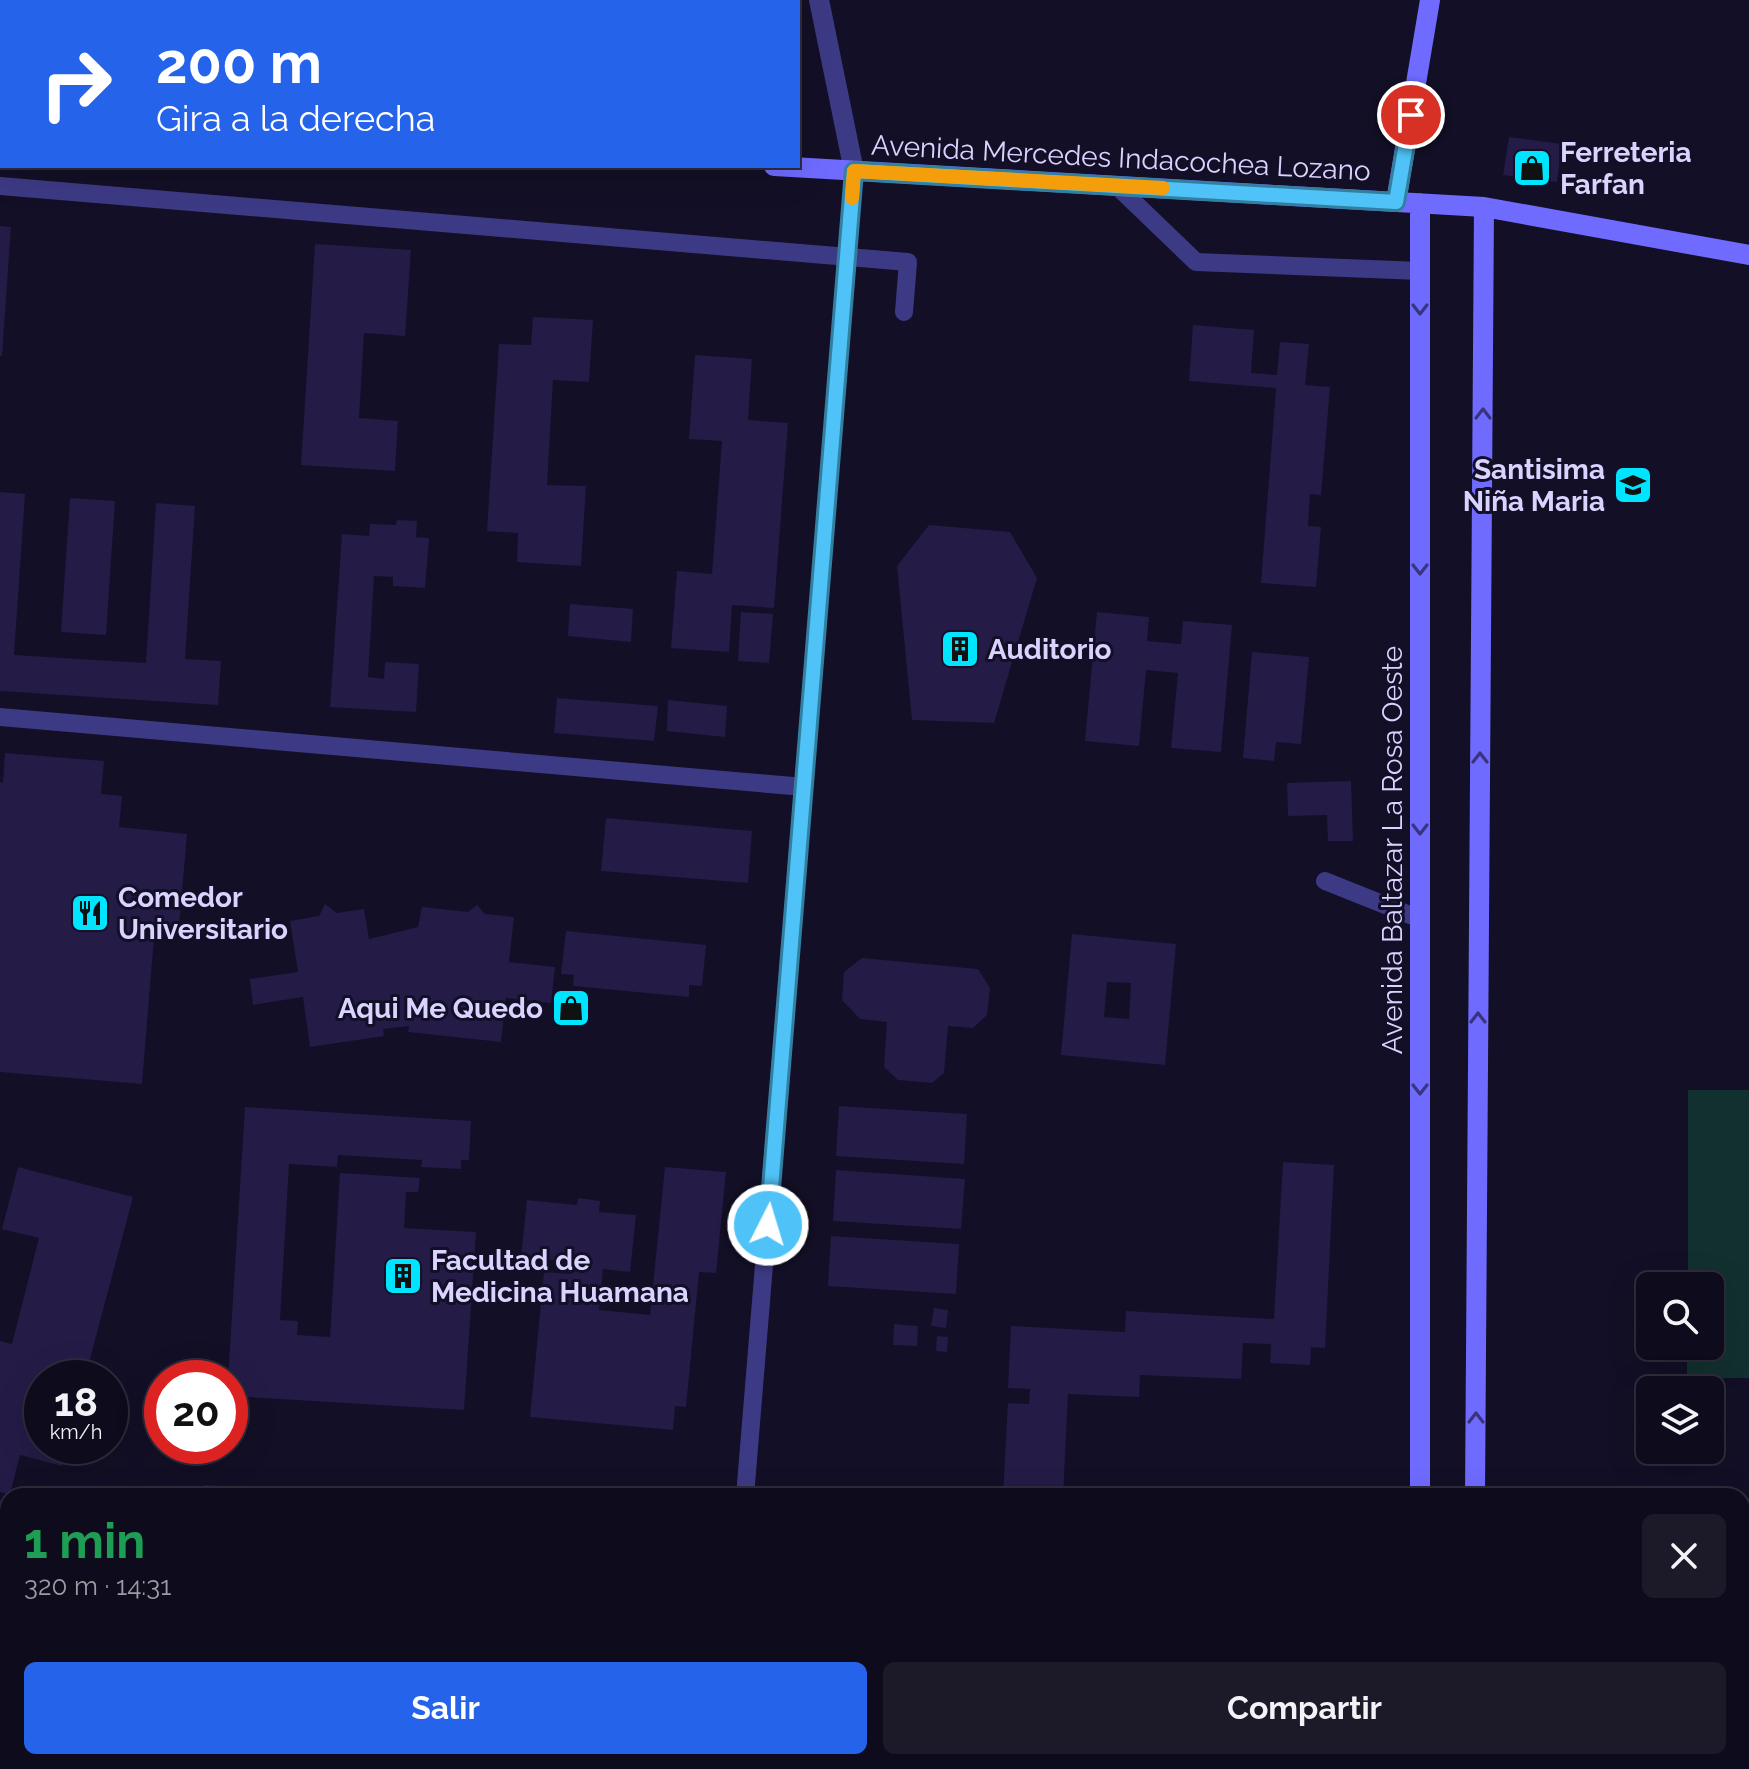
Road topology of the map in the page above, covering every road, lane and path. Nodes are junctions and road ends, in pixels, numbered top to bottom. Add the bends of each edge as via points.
1 (819, 0) edge
2 (1430, 0) edge
3 (800, 168) edge
4 (854, 171) junction
5 (0, 186) edge
6 (1117, 186) junction
7 (1396, 202) junction
8 (1420, 203) junction
9 (1484, 207) junction
10 (1749, 255) edge
11 (847, 257) junction
12 (1420, 271) junction
13 (904, 312) dead end
14 (0, 717) edge
15 (804, 787) junction
16 (1325, 881) dead end
17 (1420, 919) junction
18 (746, 1488) edge
19 (1420, 1488) edge
20 (1475, 1488) edge

1 - 4 street
2 - 7 street
3 - 4 street, Avenida Mercedes Indacochea Lozano
4 - 6 street, Avenida Mercedes Indacochea Lozano
4 - 11 lane
5 - 11 lane
6 - 7 street, Avenida Mercedes Indacochea Lozano
6 - 12 lane via 1196,262
7 - 8 street, Avenida Mercedes Indacochea Lozano
8 - 9 street, Avenida Mercedes Indacochea Lozano
8 - 12 street, Avenida Baltazar La Rosa Oeste
9 - 10 street, Avenida Mercedes Indacochea Lozano
20 -> 9 street
11 - 13 lane via 908,262
11 - 15 lane
12 -> 17 street, Avenida Baltazar La Rosa Oeste
14 - 15 lane
15 - 18 lane
16 - 17 lane
17 -> 19 street, Avenida Baltazar La Rosa Oeste

